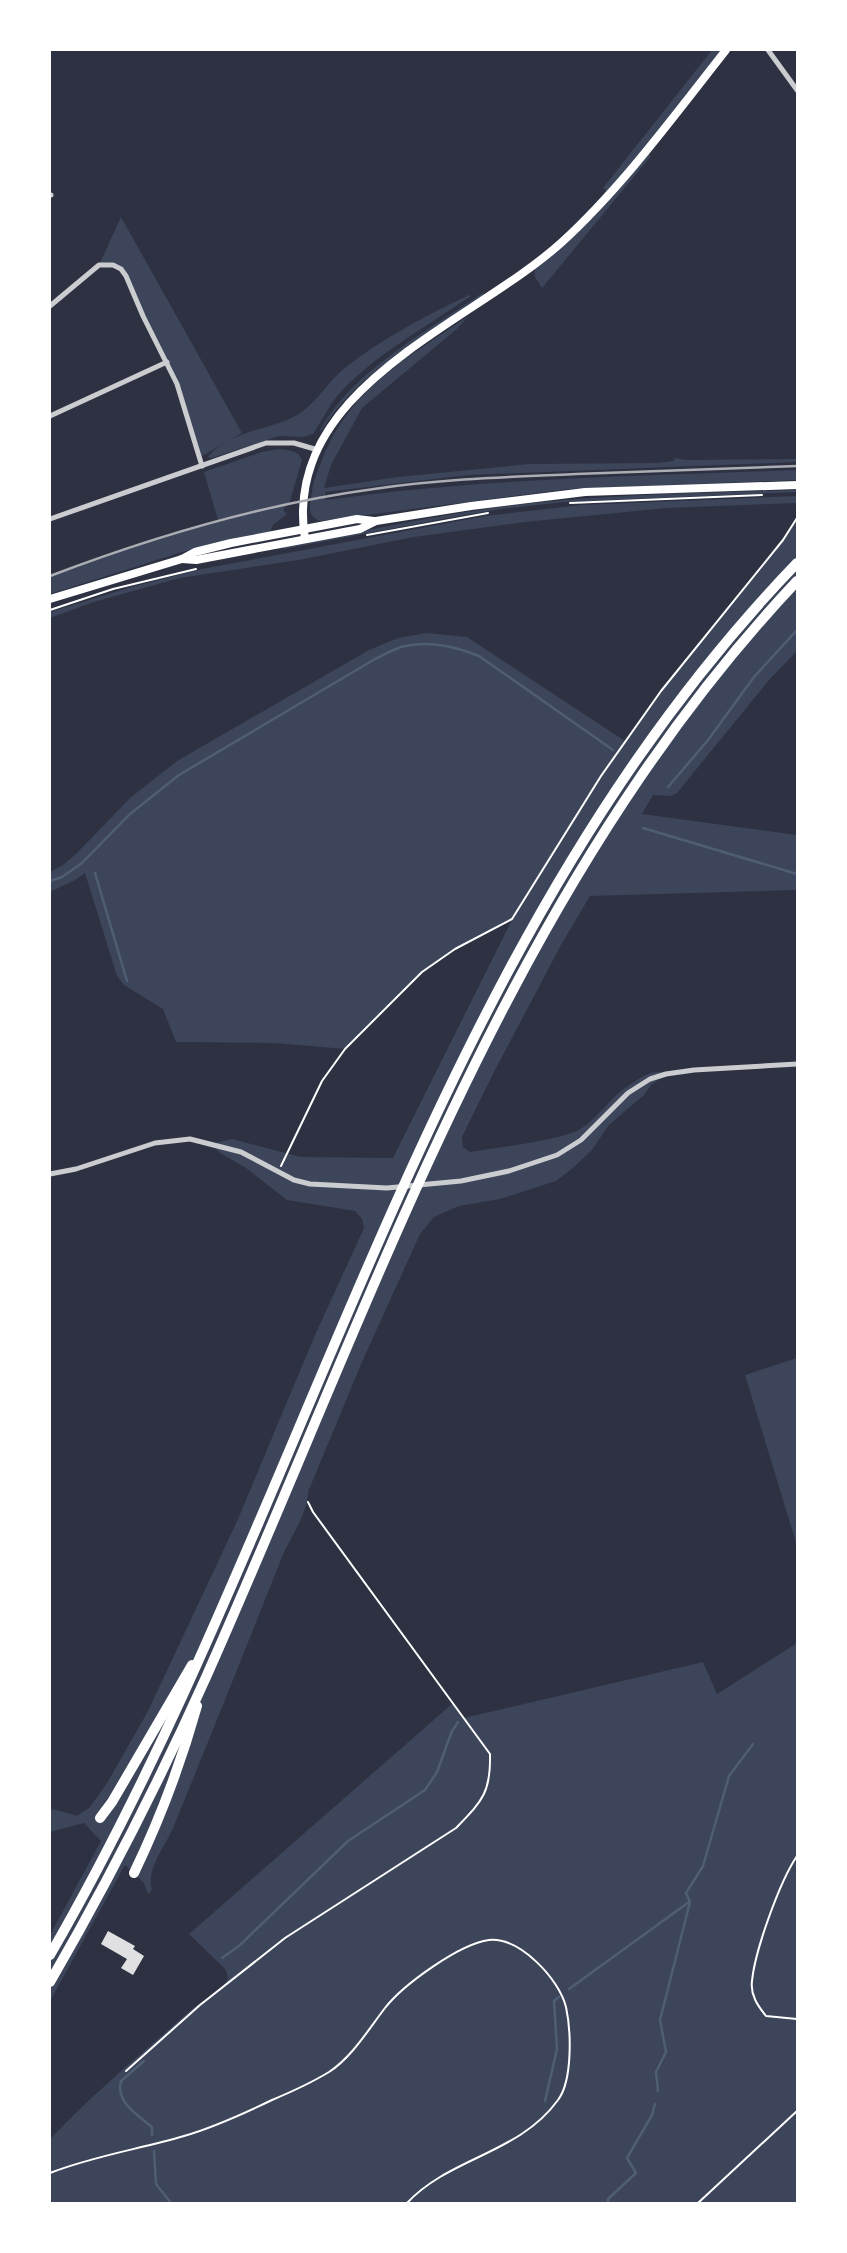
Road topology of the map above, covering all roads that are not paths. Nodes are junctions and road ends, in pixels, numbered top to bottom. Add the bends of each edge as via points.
1 (726, 50) edge
2 (768, 50) edge
3 (797, 90) edge
4 (50, 306) edge
5 (167, 362) junction
6 (50, 416) edge
7 (318, 450) junction
8 (202, 466) junction
9 (797, 485) edge
10 (50, 519) edge
11 (376, 521) junction
12 (303, 528) junction
13 (304, 539) junction
14 (182, 559) junction
15 (797, 563) edge
16 (797, 581) edge
17 (50, 598) edge
18 (797, 1064) edge
19 (50, 1174) edge
20 (204, 1648) junction
21 (206, 1677) junction
22 (100, 1818) dead end
23 (134, 1873) dead end
24 (50, 1955) edge
25 (50, 1982) edge

1 - 7 main road via 585,220 527,271 367,383 340,413
2 - 3 street
4 - 5 street via 96,267 108,264 118,267 126,276
5 - 6 street
5 - 8 street via 183,400
7 - 8 street via 294,442 275,442
7 - 12 main road via 306,485
8 - 10 street
9 - 11 main road via 585,492
11 - 12 main road via 357,519
11 - 13 main road via 360,529
12 - 13 main road
12 - 14 main road via 194,552
13 - 14 main road via 196,560
14 - 17 main road
15 - 20 highway via 730,637 660,727 583,842 523,944 414,1164
16 - 21 highway via 721,669 655,757 587,860 518,980 404,1216
18 - 19 street via 694,1070 658,1076 638,1085 581,1140 558,1155 509,1171 435,1185 388,1188 310,1184 278,1173 241,1152 190,1140 154,1144
20 - 22 highway via 184,1675
20 - 24 highway via 135,1796
21 - 23 highway via 183,1754
21 - 25 highway via 128,1839

